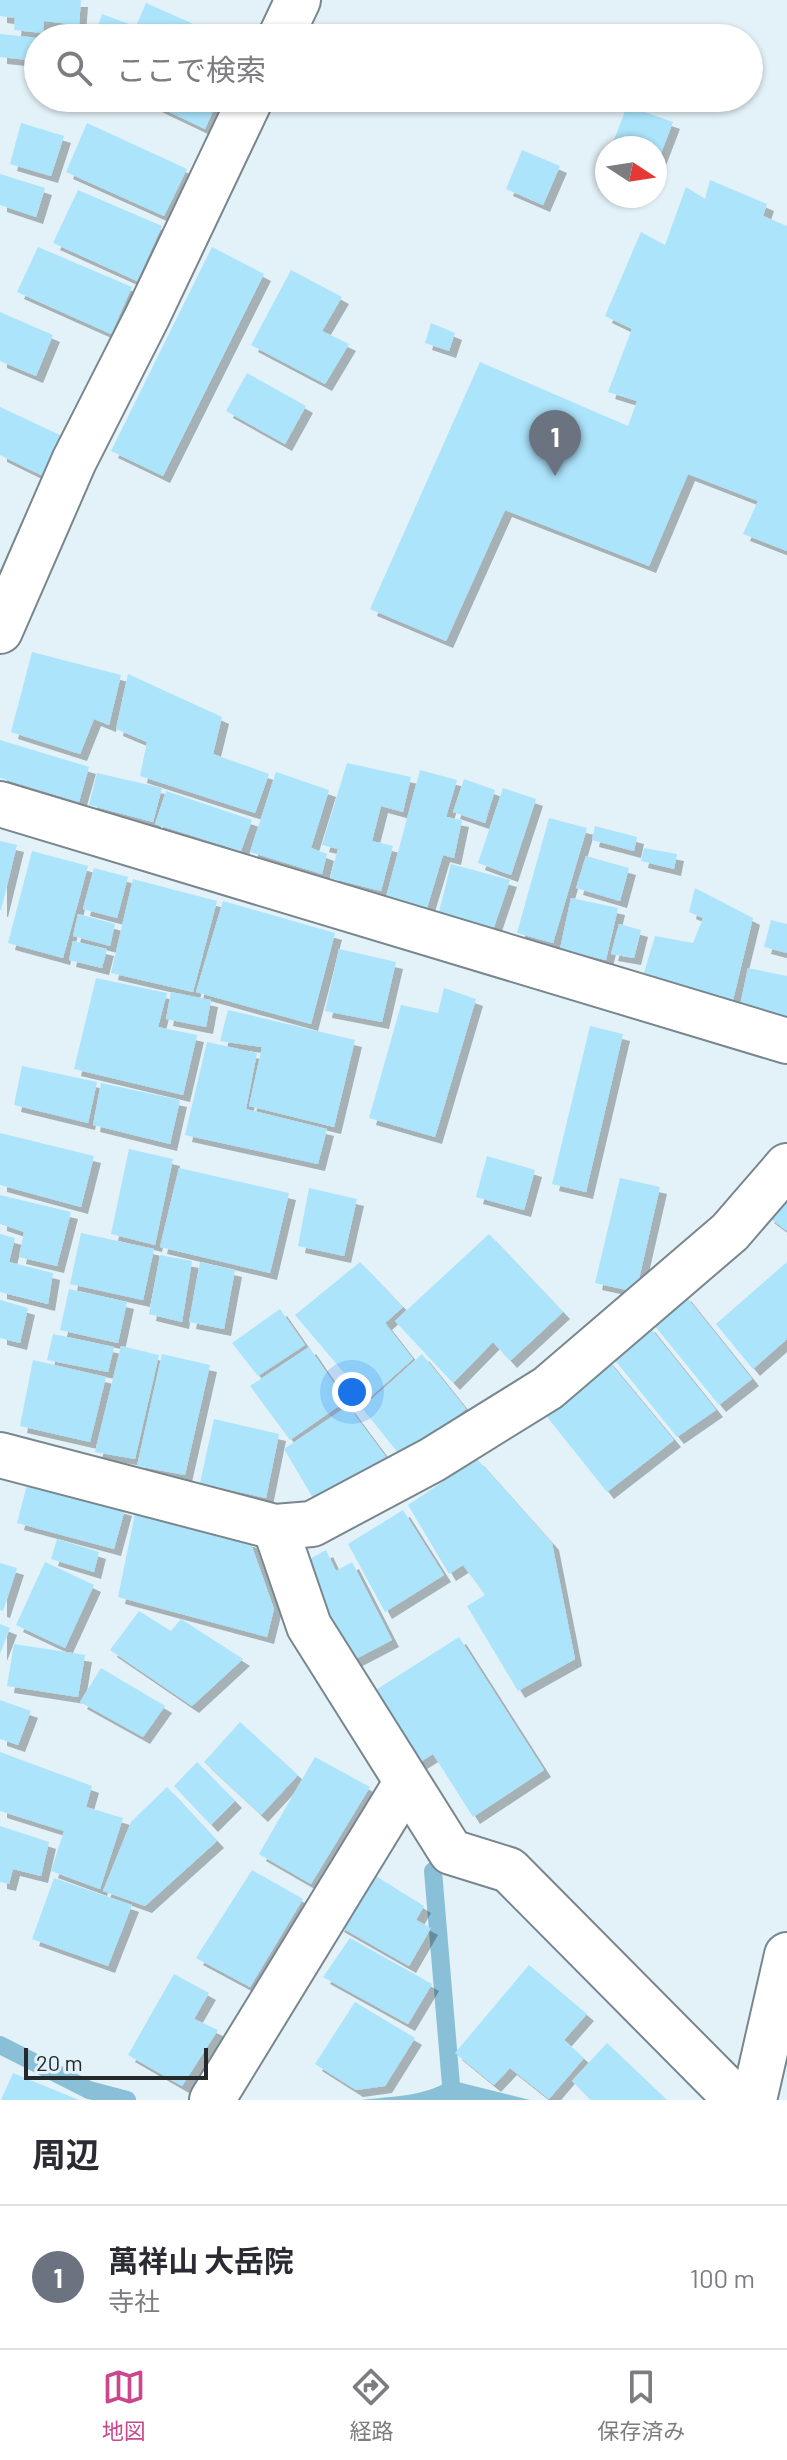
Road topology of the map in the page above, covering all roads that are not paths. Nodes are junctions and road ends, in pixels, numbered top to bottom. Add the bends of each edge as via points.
1 (298, 0) edge
2 (287, 24) edge
3 (244, 112) edge
4 (0, 631) edge
5 (0, 804) edge
6 (787, 1041) edge
7 (787, 1166) edge
8 (0, 1455) edge
9 (275, 1527) junction
10 (406, 1783) junction
11 (787, 1955) edge
12 (212, 2100) edge
13 (737, 2100) edge
14 (754, 2100) edge

1 - 2 street
3 - 4 street via 74,461
5 - 6 street
7 - 9 street via 730,1232 548,1388 432,1460 312,1524
8 - 9 street
9 - 10 street via 309,1626
10 - 12 street
10 - 13 street via 451,1852 509,1870
11 - 14 street

